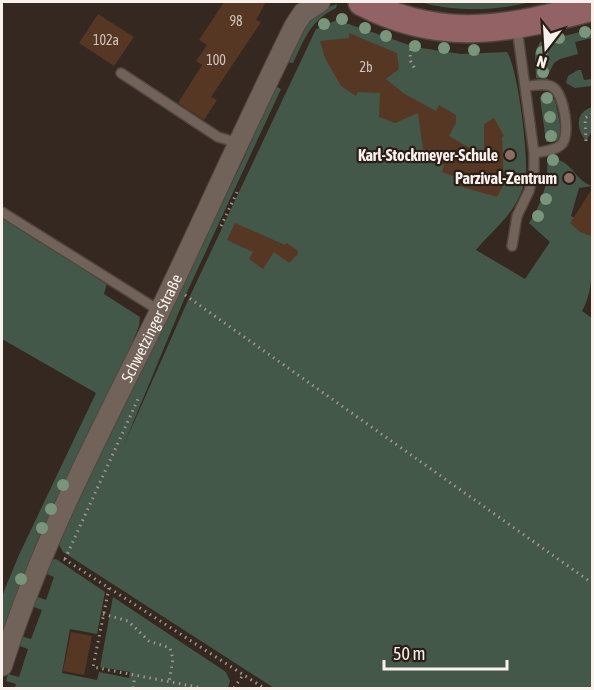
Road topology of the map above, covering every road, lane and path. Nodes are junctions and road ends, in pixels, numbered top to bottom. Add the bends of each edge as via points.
1 (320, 2) edge
2 (362, 2) edge
3 (592, 7) edge
4 (516, 26) junction
5 (411, 49) dead end
6 (415, 69) dead end
7 (121, 73) dead end
8 (526, 86) junction
9 (592, 114) edge
10 (581, 115) dead end
11 (585, 118) junction
12 (586, 141) dead end
13 (239, 144) junction
14 (534, 153) junction
15 (2, 212) edge
16 (512, 246) dead end
17 (171, 286) junction
18 (160, 311) junction
19 (78, 527) dead end
20 (45, 546) junction
21 (65, 559) junction
22 (592, 583) edge
23 (109, 588) junction
24 (103, 614) junction
25 (2, 666) edge
26 (135, 675) junction
27 (243, 675) junction
28 (168, 682) junction
29 (133, 688) edge
30 (166, 688) edge
31 (202, 688) edge
32 (234, 688) edge
33 (264, 688) edge

1 - 13 street, Schwetzinger Straße via 299,17
2 - 4 main road via 423,24 465,30
3 - 4 main road
4 - 8 lane
5 - 6 path via 410,60
7 - 13 lane via 218,137
8 - 14 lane
8 - 14 lane via 554,87 561,98 567,134 554,150
9 - 11 path
10 - 11 path
11 - 12 path
13 - 17 street, Schwetzinger Straße
14 - 16 lane via 534,171 517,216
15 - 18 lane
17 - 18 street, Schwetzinger Straße
17 - 22 path
18 - 20 street, Schwetzinger Straße
19 - 21 path
20 - 21 path
20 - 25 street, Schwetzinger Straße
21 - 23 path
23 - 24 path
23 - 27 path
24 - 26 path via 93,667
24 - 28 path via 128,621 149,641 170,648 173,655
26 - 28 path
26 - 29 path
27 - 32 path
27 - 33 path
28 - 30 path
28 - 31 path

